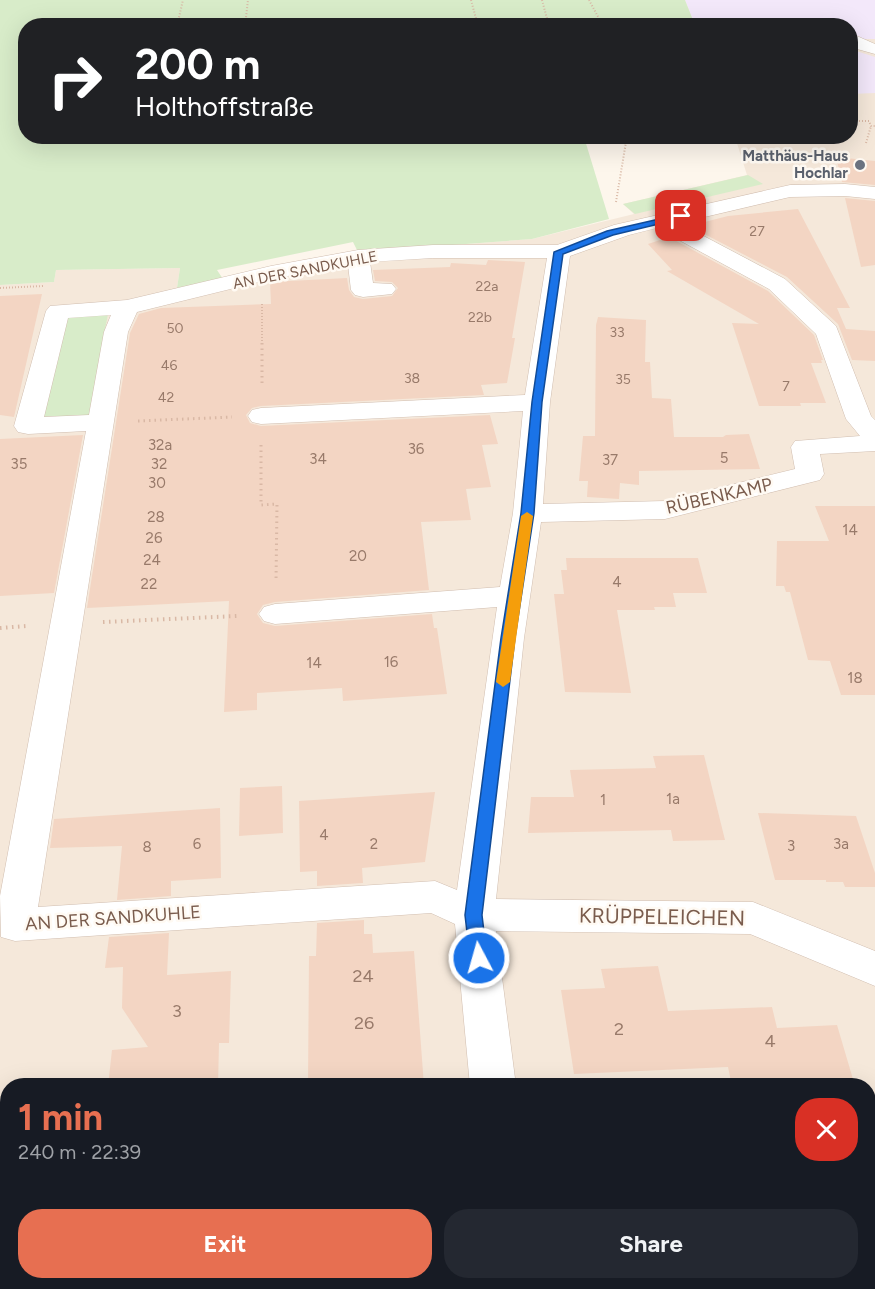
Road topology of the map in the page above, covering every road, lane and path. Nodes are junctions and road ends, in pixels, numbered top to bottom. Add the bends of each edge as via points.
1 (183, 0) edge
2 (248, 0) edge
3 (471, 0) edge
4 (542, 0) edge
5 (589, 0) edge
6 (179, 18) edge
7 (246, 18) edge
8 (476, 18) edge
9 (547, 18) edge
10 (599, 18) edge
11 (858, 44) edge
12 (875, 51) edge
13 (858, 59) edge
14 (858, 122) edge
15 (873, 126) edge
16 (866, 143) dead end
17 (626, 144) edge
18 (875, 193) edge
19 (659, 221) junction
20 (622, 230) junction
21 (559, 252) junction
22 (358, 257) junction
23 (48, 286) dead end
24 (0, 288) edge
25 (384, 289) dead end
26 (127, 307) junction
27 (537, 402) junction
28 (261, 416) joint
29 (101, 422) junction
30 (869, 424) edge
31 (875, 443) edge
32 (528, 513) junction
33 (515, 596) junction
34 (275, 614) joint
35 (66, 624) junction
36 (474, 915) junction
37 (875, 969) edge
38 (492, 1078) edge

1 - 6 path
2 - 7 path
3 - 8 path
4 - 9 path
5 - 10 path
11 - 12 street
12 - 13 street
14 - 15 path via 869,121
15 - 16 path
17 - 20 path via 616,195
18 - 19 street via 790,191
19 - 20 street
19 - 30 street via 777,284 827,332
20 - 21 street
21 - 22 street, AN DER SANDKUHLE
21 - 27 street
22 - 25 street via 363,290
22 - 26 street, AN DER SANDKUHLE
23 - 24 path
26 - 29 street, AN DER SANDKUHLE via 116,332
26 - 29 street, AN DER SANDKUHLE via 58,311 28,426
27 - 28 street
27 - 32 street
28 - 29 path
29 - 35 street, AN DER SANDKUHLE
31 - 32 street, RÜBENKAMP via 805,447 810,474 665,510
32 - 33 street
33 - 34 street
33 - 36 street
34 - 35 path
35 - 36 street, AN DER SANDKUHLE via 15,925 435,897
36 - 37 street, KRÜPPELEICHEN via 753,918
36 - 38 street

